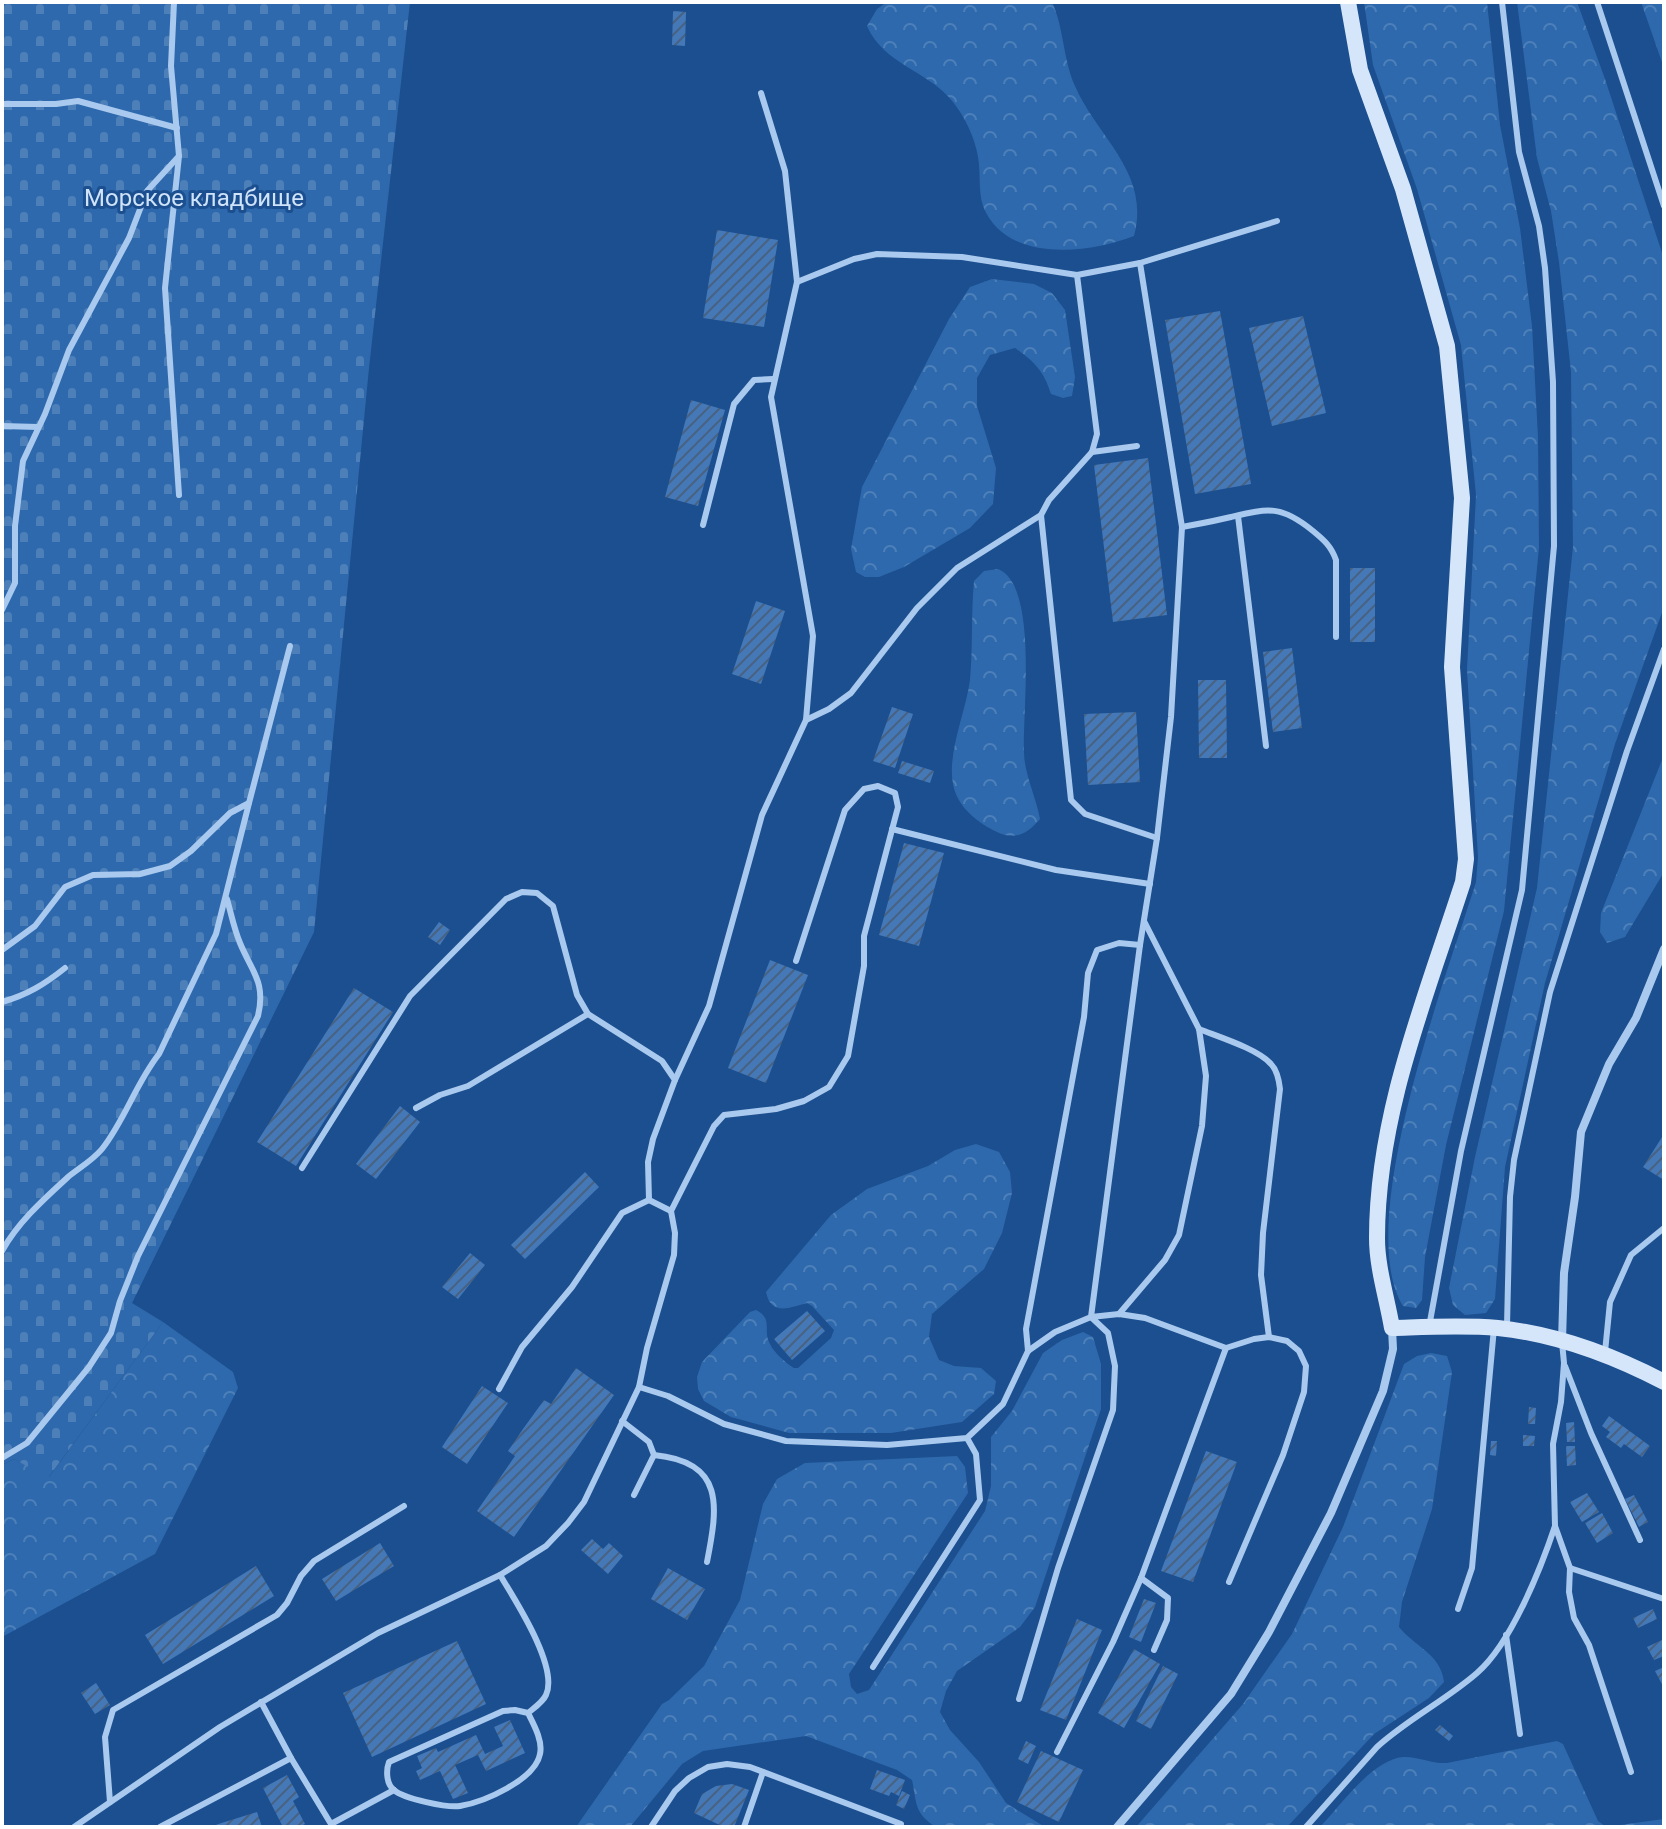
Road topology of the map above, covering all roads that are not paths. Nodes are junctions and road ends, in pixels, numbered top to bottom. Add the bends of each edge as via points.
1 (174, 2) edge
2 (1348, 2) edge
3 (1502, 2) edge
4 (1597, 2) edge
5 (761, 93) dead end
6 (2, 104) edge
7 (177, 128) junction
8 (179, 156) junction
9 (1664, 206) edge
10 (1277, 221) dead end
11 (1140, 263) junction
12 (1077, 275) junction
13 (797, 282) junction
14 (773, 379) junction
15 (2, 426) edge
16 (38, 427) junction
17 (1137, 446) dead end
18 (1092, 452) junction
19 (179, 495) dead end
20 (1041, 515) junction
21 (1238, 516) junction
22 (703, 525) dead end
23 (1182, 527) junction
24 (2, 610) edge
25 (1336, 637) dead end
26 (290, 646) dead end
27 (1664, 649) edge
28 (806, 720) junction
29 (1266, 746) dead end
30 (249, 803) junction
31 (892, 829) junction
32 (1157, 838) junction
33 (1150, 884) junction
34 (226, 896) junction
35 (1144, 921) junction
36 (1140, 945) junction
37 (1664, 949) edge
38 (2, 950) edge
39 (796, 961) dead end
40 (65, 968) dead end
41 (2, 1002) edge
42 (588, 1014) junction
43 (1199, 1029) junction
44 (675, 1080) junction
45 (416, 1108) dead end
46 (302, 1168) dead end
47 (649, 1200) junction
48 (671, 1211) junction
49 (1664, 1228) edge
50 (2, 1251) edge
51 (1119, 1314) junction
52 (1091, 1317) junction
53 (1429, 1327) junction
54 (1392, 1328) junction
55 (1501, 1329) junction
56 (1269, 1337) junction
57 (1562, 1342) junction
58 (1226, 1348) junction
59 (1028, 1351) junction
60 (1605, 1355) junction
61 (1564, 1363) junction
62 (1664, 1382) edge
63 (639, 1387) junction
64 (499, 1389) dead end
65 (622, 1421) junction
66 (967, 1438) junction
67 (654, 1455) junction
68 (2, 1458) edge
69 (634, 1495) dead end
70 (404, 1506) dead end
71 (1555, 1526) junction
72 (1640, 1540) dead end
73 (707, 1562) dead end
74 (1570, 1568) junction
75 (500, 1575) junction
76 (1141, 1578) junction
77 (1229, 1582) dead end
78 (1664, 1599) edge
79 (1458, 1609) dead end
80 (1506, 1635) junction
81 (1154, 1650) dead end
82 (873, 1667) dead end
83 (1019, 1699) dead end
84 (261, 1702) junction
85 (528, 1713) junction
86 (1520, 1734) dead end
87 (1057, 1752) dead end
88 (291, 1758) junction
89 (763, 1772) junction
90 (1631, 1772) dead end
91 (394, 1790) junction
92 (110, 1802) junction
93 (331, 1825) edge
94 (74, 1827) edge
95 (160, 1827) edge
96 (651, 1827) edge
97 (744, 1827) edge
98 (899, 1827) edge
99 (1117, 1827) edge
100 (1306, 1827) edge

1 - 7 lane via 171,66
2 - 54 main road via 1360,70 1403,189 1447,346 1462,498 1452,667 1466,859 1390,1117 1380,1175 1377,1240
3 - 53 lane via 1519,152 1545,268 1553,382 1554,546 1522,890 1461,1151
4 - 9 lane
5 - 13 lane via 785,171
6 - 7 lane via 78,101
7 - 8 lane
8 - 16 lane via 147,191 129,238 69,350
8 - 19 lane via 165,288
10 - 11 lane
11 - 12 lane
11 - 23 lane
12 - 13 lane via 962,257 877,254
12 - 18 lane via 1097,434
13 - 14 lane
14 - 22 lane via 754,380 734,404
14 - 28 lane via 771,397 813,636
15 - 16 lane
16 - 24 lane via 23,461 15,583
17 - 18 lane
18 - 20 lane
20 - 28 lane via 957,568 910,617 851,693
20 - 32 lane via 1071,800 1085,814
21 - 23 lane
21 - 25 lane via 1277,510 1328,543 1336,560
21 - 29 lane
23 - 32 lane via 1171,717
26 - 30 lane
27 - 55 lane via 1550,992 1514,1160
28 - 44 lane via 762,815 709,1006
30 - 34 lane
30 - 38 lane via 230,813 170,866 140,874 93,875 65,887 35,926
31 - 33 lane via 1056,870
31 - 39 lane via 898,807 895,793 878,786 864,789 845,810
31 - 48 lane via 864,936 848,1056 829,1087 804,1101 724,1115
32 - 33 lane
33 - 35 lane
34 - 50 lane via 216,934 189,994 123,1117 101,1151 35,1209
34 - 68 lane via 240,943 258,976 258,1016 138,1256 111,1333 27,1443
35 - 36 lane
35 - 43 lane
36 - 52 lane
36 - 59 lane via 1119,943 1097,950 1088,973 1026,1329
37 - 57 street via 1581,1132 1564,1273
40 - 41 lane via 23,997
42 - 44 lane via 662,1061
42 - 45 lane via 468,1086
42 - 46 lane via 577,995 553,906 537,893 506,899 410,996
43 - 51 lane via 1206,1076 1202,1126 1179,1235
43 - 56 lane via 1261,1056 1279,1079 1262,1261
44 - 47 lane via 648,1162
47 - 48 lane
47 - 64 lane via 614,1223 572,1287 522,1347
48 - 63 lane via 674,1255
49 - 60 lane via 1631,1255 1610,1302
51 - 52 lane
51 - 58 lane via 1145,1318
52 - 59 lane
52 - 83 lane via 1108,1333 1115,1366 1113,1410
53 - 54 main road
53 - 55 main road
54 - 99 street via 1383,1391 1331,1513 1269,1632 1231,1694
55 - 57 main road
55 - 79 lane via 1472,1568
56 - 58 lane
56 - 77 lane via 1299,1351 1306,1366 1304,1392
57 - 60 main road
57 - 61 lane
58 - 76 lane
59 - 66 lane via 1003,1404
60 - 62 main road
61 - 71 lane via 1553,1444
61 - 72 lane
63 - 65 lane
63 - 66 lane via 724,1424 786,1441 887,1445
65 - 67 lane via 649,1442
65 - 75 lane via 584,1502 568,1523 546,1546
66 - 82 lane via 976,1454 980,1500
67 - 69 lane
67 - 73 lane via 677,1457 706,1478 714,1500
70 - 92 lane via 314,1561 277,1615 113,1710 105,1737
71 - 74 lane
71 - 80 lane
74 - 78 lane
74 - 90 lane via 1574,1618 1589,1645
75 - 84 lane via 378,1633
75 - 85 lane via 532,1631 546,1669 546,1696
76 - 81 lane via 1168,1598 1167,1620
76 - 87 lane
80 - 86 lane
80 - 100 lane via 1479,1671 1377,1747
84 - 88 lane
84 - 92 lane
85 - 91 lane via 508,1709 389,1762 386,1773
85 - 91 lane via 540,1757 520,1780 494,1797 457,1807
88 - 93 lane
88 - 95 lane
89 - 96 lane via 727,1764 708,1767 675,1791
89 - 97 lane
89 - 98 lane
91 - 93 lane
92 - 94 lane

